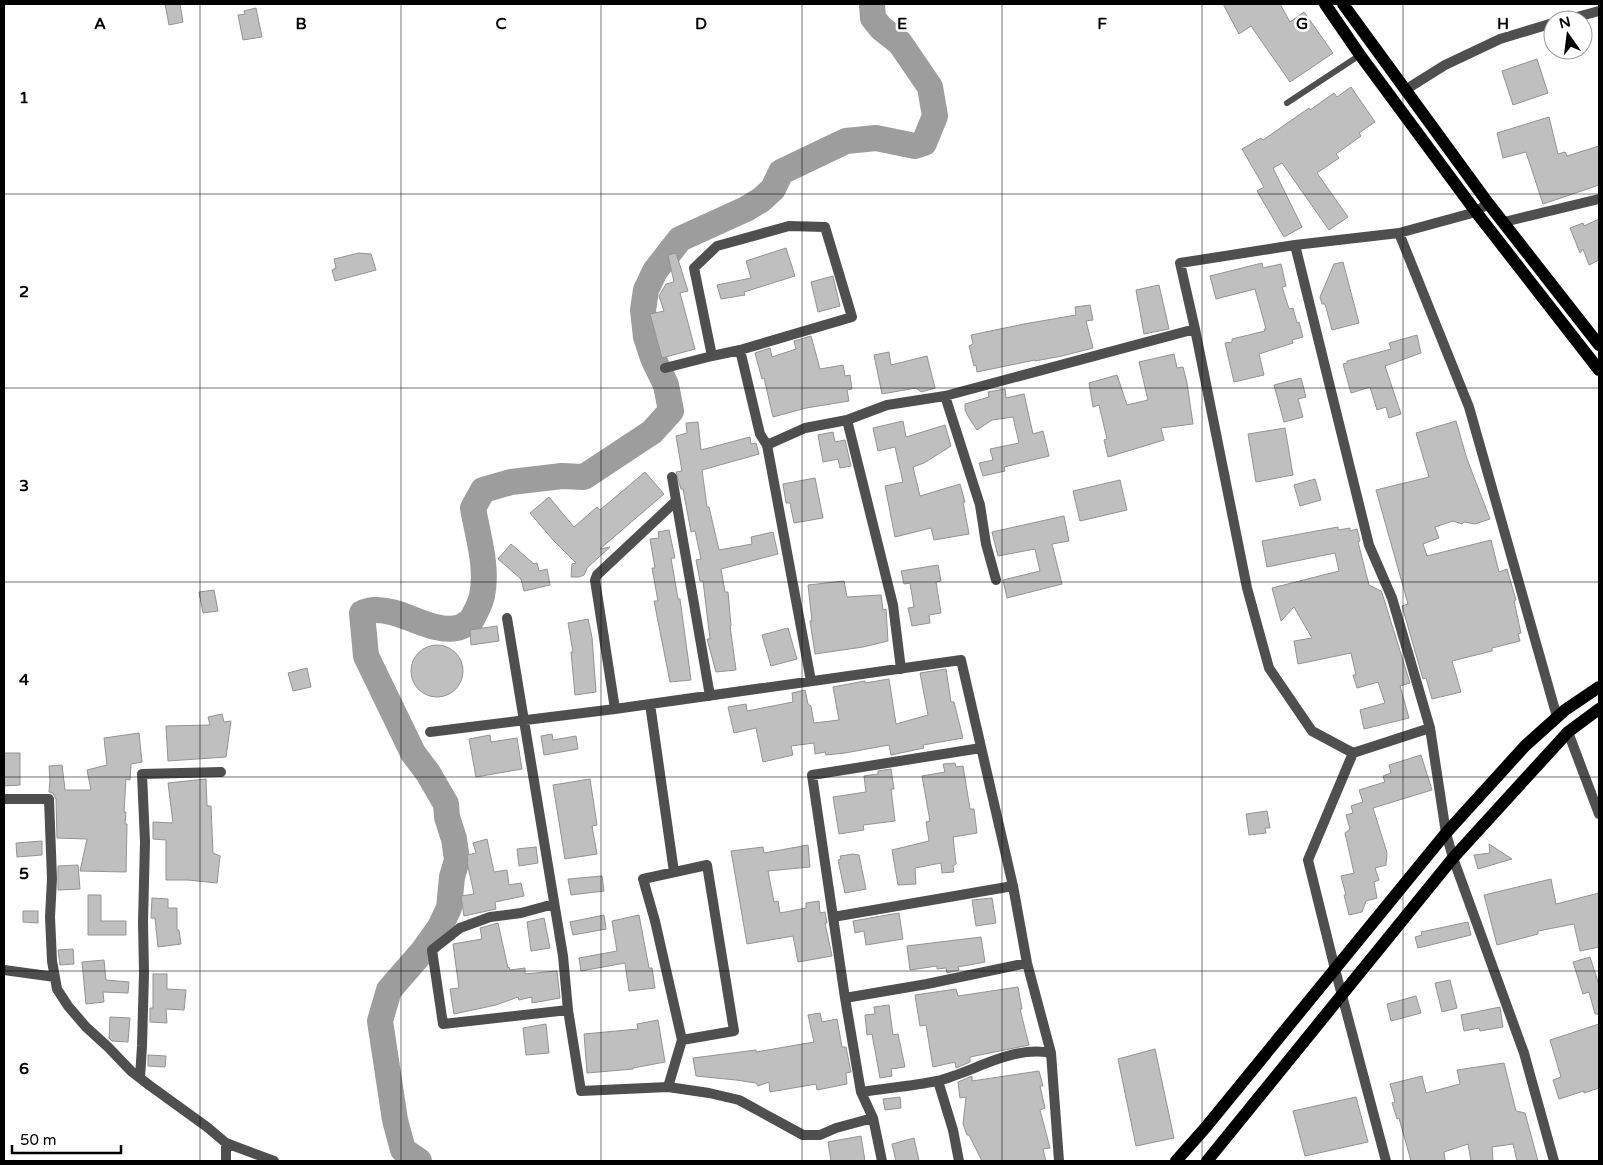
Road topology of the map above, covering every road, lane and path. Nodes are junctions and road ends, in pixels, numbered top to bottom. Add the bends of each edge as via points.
1 (1325, 4) edge
2 (1343, 4) edge
3 (1543, 27) edge
4 (1360, 55) junction
5 (1405, 90) junction
6 (1287, 103) dead end
7 (1599, 199) edge
8 (1488, 202) junction
9 (1476, 212) junction
10 (1504, 222) junction
11 (1399, 233) junction
12 (1295, 245) junction
13 (1195, 329) junction
14 (1599, 345) edge
15 (740, 350) junction
16 (712, 356) junction
17 (665, 368) dead end
18 (1599, 370) edge
19 (945, 396) junction
20 (847, 420) junction
21 (767, 445) junction
22 (672, 477) dead end
23 (676, 501) junction
24 (996, 580) dead end
25 (507, 618) dead end
26 (901, 669) junction
27 (811, 681) junction
28 (1599, 687) edge
29 (710, 696) junction
30 (650, 704) junction
31 (615, 709) junction
32 (1599, 709) edge
33 (1557, 717) junction
34 (524, 720) junction
35 (1430, 728) junction
36 (430, 732) dead end
37 (1568, 732) junction
38 (981, 748) junction
39 (1353, 753) junction
40 (221, 772) dead end
41 (4, 799) edge
42 (1599, 814) edge
43 (1446, 833) junction
44 (1454, 858) junction
45 (674, 872) junction
46 (1013, 886) junction
47 (554, 904) junction
48 (833, 917) junction
49 (1027, 963) junction
50 (1335, 969) junction
51 (4, 970) edge
52 (55, 977) junction
53 (1342, 994) junction
54 (845, 998) junction
55 (568, 1010) junction
56 (682, 1040) junction
57 (1051, 1052) junction
58 (140, 1078) junction
59 (938, 1081) junction
60 (668, 1087) junction
61 (862, 1092) junction
62 (873, 1118) junction
63 (226, 1143) junction
64 (226, 1161) edge
65 (274, 1161) edge
66 (882, 1161) edge
67 (959, 1161) edge
68 (1059, 1161) edge
69 (1176, 1161) edge
70 (1207, 1161) edge
71 (1386, 1161) edge
72 (1554, 1161) edge

1 - 4 main road
2 - 5 main road
3 - 5 street via 1500,38 1445,65
4 - 6 lane
4 - 9 main road
5 - 8 main road
7 - 10 street
8 - 9 street
8 - 10 main road
9 - 11 street
9 - 18 main road
10 - 14 main road
11 - 12 street
11 - 33 street via 1468,407
12 - 13 street via 1180,263
12 - 35 street via 1369,545 1392,598
13 - 19 street
13 - 39 street via 1247,588 1269,668 1312,731
15 - 16 street
15 - 16 street via 852,317 825,227 789,226 717,246 694,268
15 - 21 street via 760,434
16 - 17 street
19 - 20 street via 887,405
19 - 24 street via 980,505
20 - 21 street via 805,428
20 - 26 street via 893,605
21 - 27 street
22 - 23 street
23 - 29 street
23 - 31 street via 595,580
25 - 34 street
26 - 27 street
26 - 38 street via 961,660
27 - 29 street
28 - 33 main road
29 - 30 street
30 - 31 street
30 - 45 street
31 - 34 street
32 - 37 main road
33 - 43 main road via 1525,746
34 - 36 street
34 - 47 street
35 - 39 street
35 - 43 street
37 - 42 street
37 - 44 main road
38 - 46 street
38 - 48 street via 812,775
39 - 50 street via 1308,860
40 - 58 street via 142,774 145,842
41 - 52 street via 49,799 50,916
43 - 44 street
43 - 50 main road
44 - 53 main road
44 - 72 street via 1524,1053
45 - 56 street via 643,879
45 - 56 street via 707,865 734,1031
46 - 48 street
46 - 49 street
47 - 55 street
47 - 55 street via 490,917 460,928 432,950 443,1024
48 - 54 street
49 - 54 street
49 - 57 street
50 - 53 street
50 - 69 main road
51 - 52 street
52 - 58 street via 57,988 68,1006
53 - 70 main road
53 - 71 street
54 - 61 street
55 - 60 street via 581,1091
56 - 60 street
57 - 59 street via 1039,1050 1009,1056
57 - 68 street
58 - 63 street
59 - 61 street
59 - 67 street
60 - 62 street via 739,1100 802,1135 820,1135
61 - 62 street
62 - 66 street
63 - 64 street
63 - 65 street

